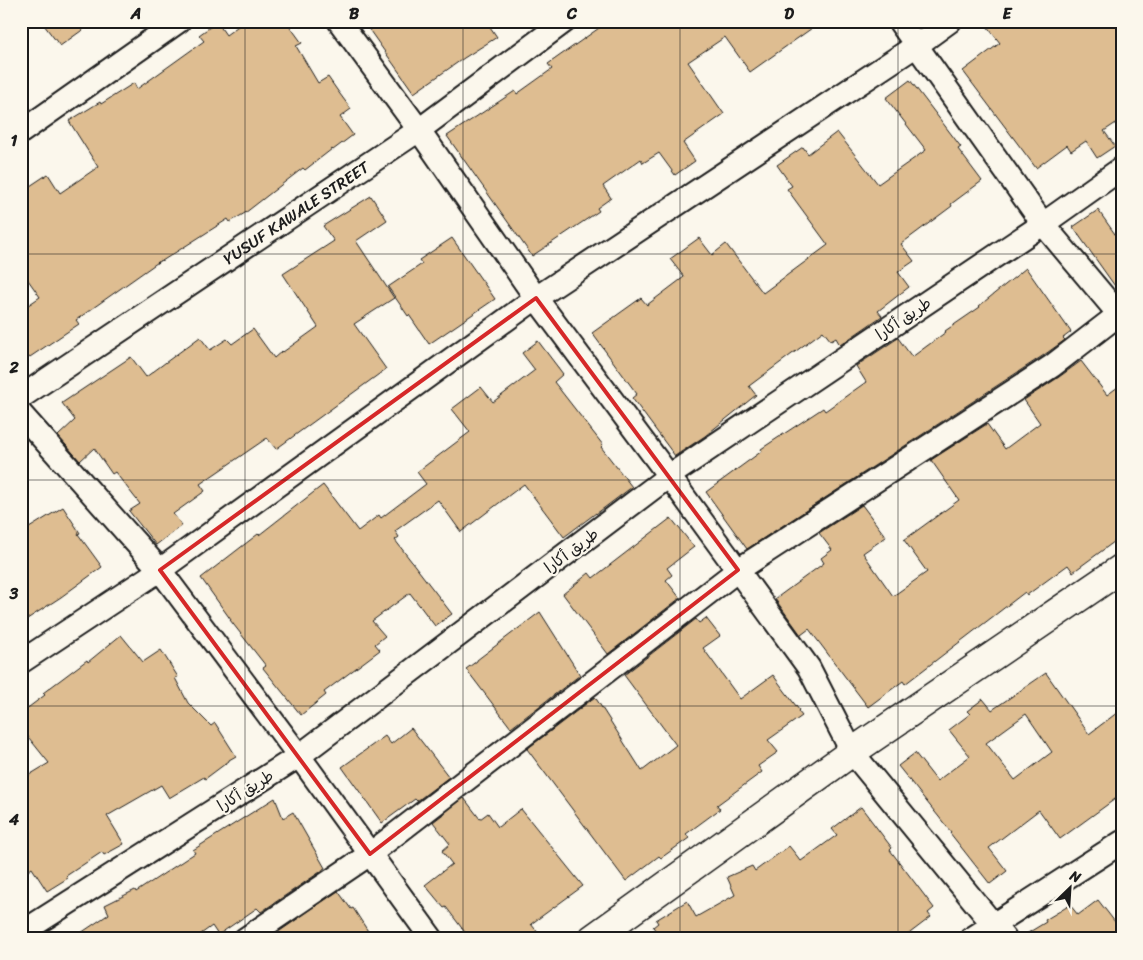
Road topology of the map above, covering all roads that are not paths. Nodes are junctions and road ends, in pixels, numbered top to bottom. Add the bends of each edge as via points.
1 (179, 21) edge
2 (339, 21) edge
3 (565, 21) edge
4 (898, 21) edge
5 (950, 21) edge
6 (917, 45) junction
7 (419, 130) junction
8 (21, 132) edge
9 (1122, 168) edge
10 (1044, 224) junction
11 (536, 298) junction
12 (1121, 315) edge
13 (21, 397) edge
14 (21, 414) edge
15 (669, 476) junction
16 (1122, 568) edge
17 (160, 570) junction
18 (738, 570) junction
19 (21, 662) edge
20 (852, 752) junction
21 (299, 756) junction
22 (1122, 842) edge
23 (370, 854) junction
24 (999, 931) edge
25 (21, 932) edge
26 (245, 939) edge
27 (432, 939) edge
28 (592, 939) edge
29 (971, 939) edge

1 - 8 street
2 - 7 street
3 - 7 street, YUSUF KAWALE STREET
4 - 6 street
5 - 6 street
6 - 10 street
6 - 11 street
7 - 11 street
7 - 13 street, YUSUF KAWALE STREET
9 - 10 street, طريق أكارا
10 - 12 street
10 - 15 street, طريق أكارا
11 - 15 street
11 - 17 street
12 - 18 street via 1052,366
14 - 17 street
15 - 18 street
15 - 21 street, طريق أكارا
16 - 20 street
17 - 19 street
17 - 21 street
18 - 20 street via 809,668
18 - 23 street
20 - 24 street
20 - 28 street
21 - 23 street
21 - 25 street, طريق أكارا
22 - 24 street
23 - 26 street
23 - 27 street
24 - 29 street

